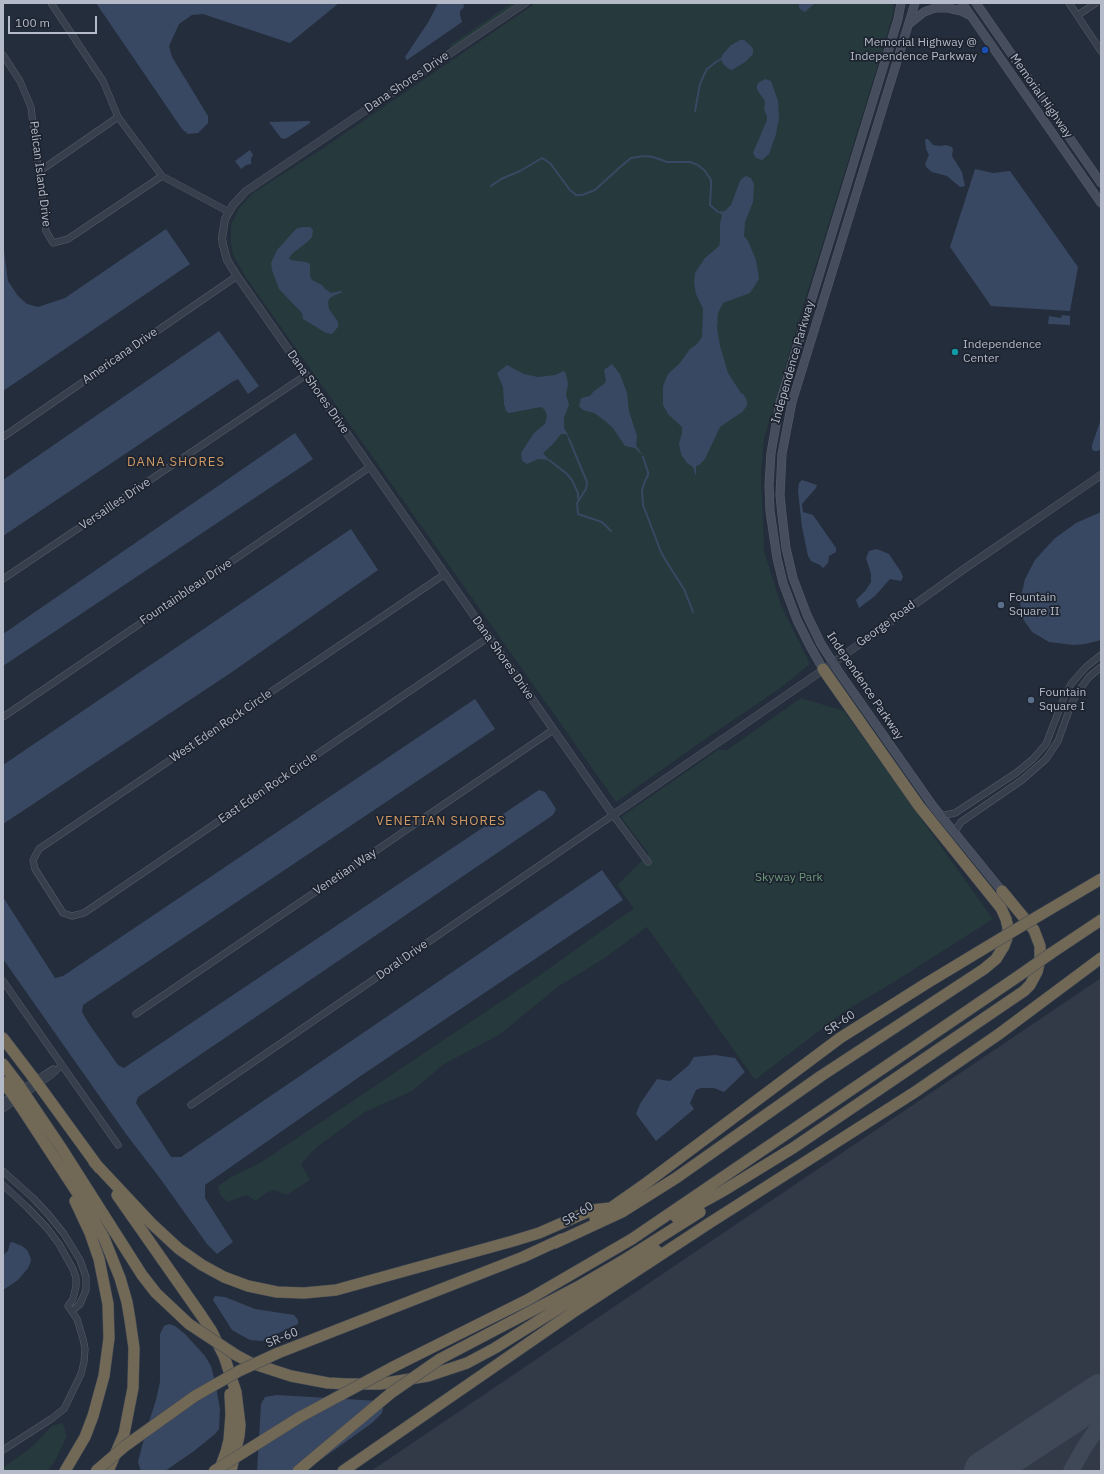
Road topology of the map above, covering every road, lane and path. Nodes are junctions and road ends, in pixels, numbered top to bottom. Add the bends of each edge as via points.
1 (51, 3) edge
2 (525, 3) edge
3 (901, 3) edge
4 (915, 3) edge
5 (962, 3) edge
6 (976, 3) edge
7 (1069, 3) edge
8 (1096, 3) edge
9 (971, 16) junction
10 (1078, 16) junction
11 (908, 24) junction
12 (998, 35) junction
13 (989, 42) junction
14 (1101, 51) edge
15 (3, 55) edge
16 (1047, 105) junction
17 (1038, 112) junction
18 (118, 116) junction
19 (40, 171) junction
20 (162, 176) junction
21 (1101, 183) edge
22 (1092, 190) junction
23 (1101, 203) edge
24 (229, 212) junction
25 (237, 276) junction
26 (306, 375) junction
27 (3, 437) edge
28 (370, 467) junction
29 (1101, 475) edge
30 (445, 574) junction
31 (3, 579) edge
32 (489, 637) junction
33 (1101, 655) edge
34 (833, 663) junction
35 (1101, 667) edge
36 (823, 669) junction
37 (3, 717) edge
38 (553, 730) junction
39 (613, 815) junction
40 (939, 815) junction
41 (956, 836) junction
42 (648, 862) dead end
43 (1101, 879) edge
44 (1002, 891) joint
45 (51, 894) joint
46 (1101, 920) edge
47 (1099, 959) edge
48 (3, 981) edge
49 (136, 1014) dead end
50 (3, 1038) edge
51 (3, 1064) edge
52 (62, 1065) junction
53 (3, 1082) edge
54 (3, 1102) edge
55 (23, 1105) junction
56 (192, 1105) dead end
57 (3, 1109) edge
58 (118, 1145) dead end
59 (793, 1148) junction
60 (94, 1162) junction
61 (3, 1171) edge
62 (3, 1184) edge
63 (613, 1207) junction
64 (711, 1222) junction
65 (632, 1239) junction
66 (555, 1243) junction
67 (70, 1308) junction
68 (224, 1356) junction
69 (3, 1450) edge
70 (65, 1471) edge
71 (96, 1471) edge
72 (108, 1471) edge
73 (214, 1471) edge
74 (219, 1471) edge
75 (231, 1471) edge
76 (298, 1471) edge
77 (343, 1471) edge

1 - 18 street via 103,80
2 - 24 street, Dana Shores Drive via 257,183 239,198
3 - 36 main road, Independence Parkway via 780,402 771,453 770,511 783,583 805,638
4 - 11 main road, Independence Parkway
5 - 9 main road, Memorial Highway
6 - 12 main road, Memorial Highway
7 - 10 street
8 - 10 street
9 - 11 main road via 956,9 935,8 924,12
9 - 13 main road, Memorial Highway
10 - 14 street
11 - 34 main road, Independence Parkway via 794,395 782,454 781,505 788,558 807,615
12 - 13 main road
12 - 16 main road, Memorial Highway
13 - 17 main road, Memorial Highway
15 - 19 street, Pelican Island Drive via 20,81 31,107
16 - 17 main road
16 - 21 main road, Memorial Highway
17 - 22 main road, Memorial Highway
18 - 19 street
18 - 20 street
19 - 20 street, Pelican Island Drive via 46,231 53,243 68,239
20 - 24 street
21 - 22 main road
22 - 23 main road, Memorial Highway
24 - 25 street, Dana Shores Drive via 223,226 223,245 227,260
25 - 26 street, Dana Shores Drive
25 - 27 street, Americana Drive
26 - 28 street, Dana Shores Drive
26 - 31 street, Versailles Drive
28 - 30 street, Dana Shores Drive
28 - 37 street, Fountainbleau Drive
29 - 34 street, George Road
30 - 32 street, Dana Shores Drive
30 - 45 street, West Eden Rock Circle via 39,849 33,860 35,869
32 - 38 street, Dana Shores Drive
32 - 45 street, East Eden Rock Circle via 84,913 72,916 63,913
33 - 40 street via 1086,667 1072,684 1046,744 1033,759 955,813
34 - 36 street, George Road
34 - 40 main road, Independence Parkway
35 - 41 street via 1089,677 1077,693 1058,740 1046,759 1022,780 960,822
36 - 39 street, George Road
36 - 66 highway via 919,806 1001,908 1008,928 1004,946 996,959 984,969 821,1076 676,1178 622,1212
38 - 39 street, Dana Shores Drive
38 - 49 street, Venetian Way
39 - 42 street, Dana Shores Drive
39 - 56 street, Doral Drive
40 - 41 main road, Independence Parkway
41 - 44 main road, Independence Parkway
43 - 63 highway, SR-60 / SR-60, bridge via 926,983 840,1038
44 - 59 highway via 1038,940 1040,960 1030,985 1014,999
46 - 65 highway, bridge
47 - 64 highway via 999,1034 915,1092
48 - 52 street
50 - 60 highway, bridge
51 - 55 highway, bridge via 19,1085
52 - 54 street
52 - 57 street
52 - 58 street
53 - 55 highway, bridge
55 - 64 highway, bridge via 60,1146 142,1275 156,1293 189,1324 252,1363 290,1376 328,1383 380,1384 403,1381 428,1376 467,1362 495,1348 660,1247
55 - 70 highway via 84,1218 99,1259 108,1304 108,1356 100,1395 85,1437
55 - 72 highway via 101,1232 127,1302 134,1348 133,1388 124,1434
59 - 65 highway via 694,1208
59 - 76 highway, bridge via 778,1161 624,1260 440,1359 390,1393
60 - 63 highway via 152,1224 202,1266 248,1286 277,1292 336,1290 513,1241 592,1210
60 - 68 highway via 201,1315
61 - 67 street via 48,1214 80,1260 86,1277 86,1290 80,1304
62 - 67 street via 47,1228 71,1264 76,1286
63 - 66 highway, SR-60 / SR-60
64 - 77 highway
65 - 73 highway, bridge via 529,1299 300,1417
66 - 71 highway, SR-60 / SR-60, bridge via 278,1353 233,1374 188,1400 125,1446
67 - 69 street via 77,1319 85,1354 81,1374 70,1398 58,1415
68 - 74 highway via 231,1416 226,1452
68 - 75 highway via 236,1392 239,1414 240,1436

